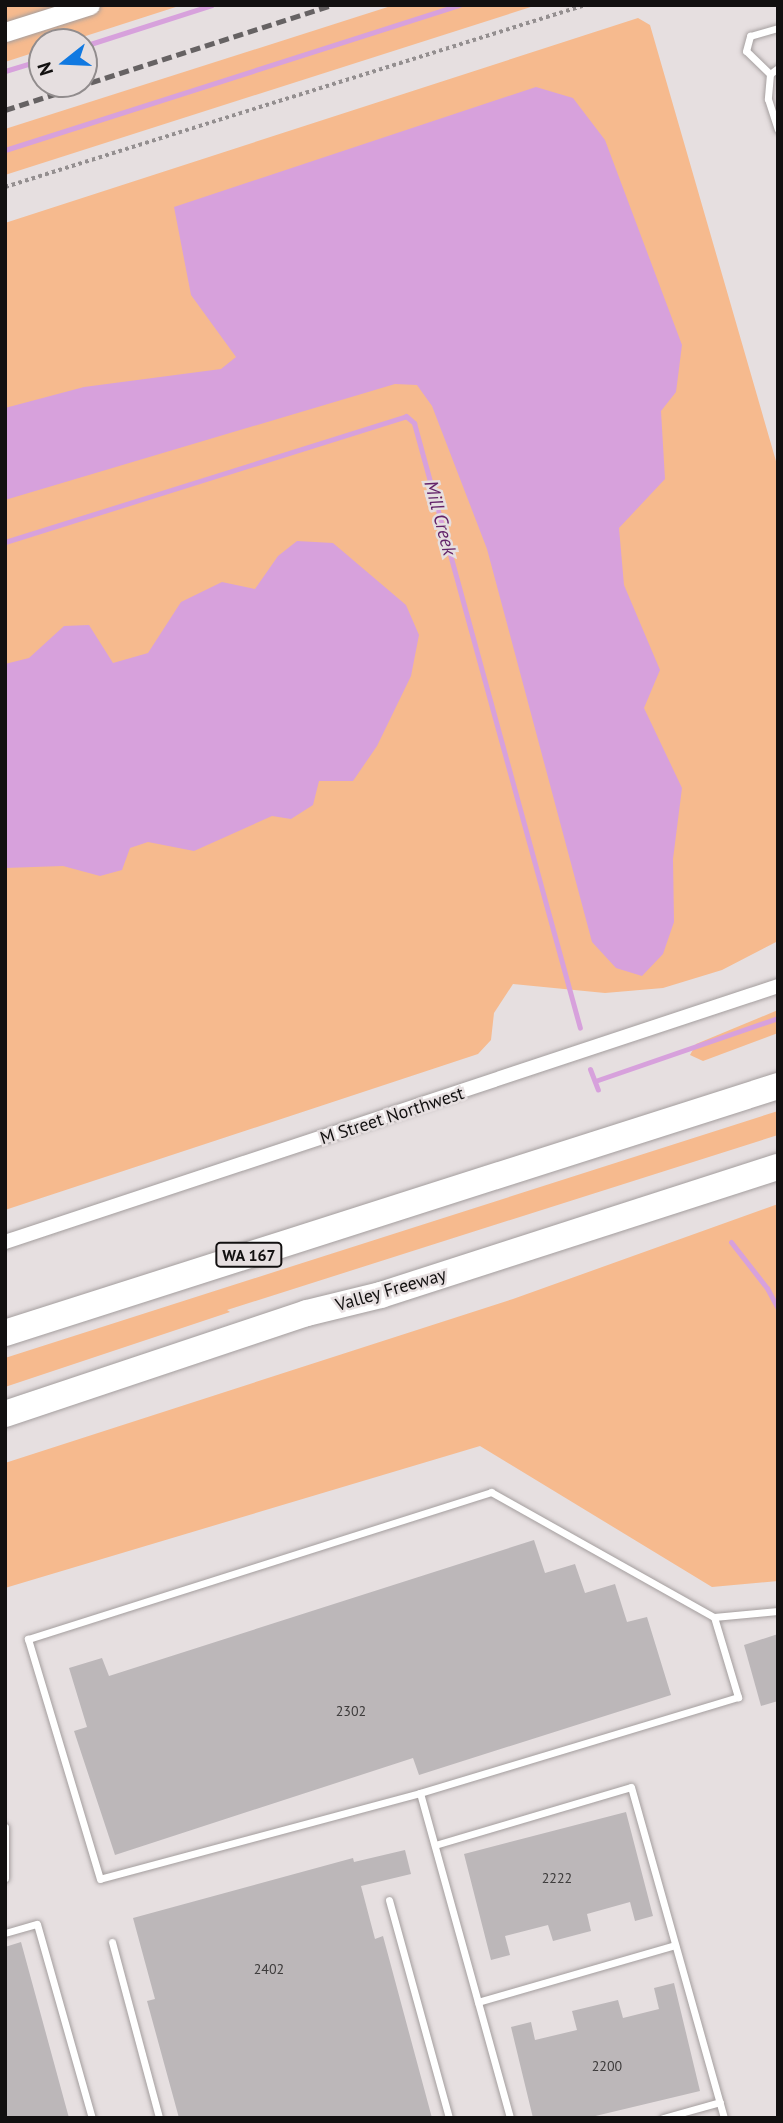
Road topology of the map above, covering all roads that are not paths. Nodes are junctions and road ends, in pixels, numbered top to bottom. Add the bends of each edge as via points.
1 (90, 5) edge
2 (778, 27) edge
3 (5, 32) edge
4 (778, 68) edge
5 (770, 74) junction
6 (778, 129) edge
7 (778, 986) edge
8 (778, 1074) edge
9 (778, 1086) edge
10 (778, 1167) edge
11 (493, 1177) junction
12 (5, 1242) edge
13 (5, 1333) edge
14 (5, 1414) edge
15 (778, 1611) edge
16 (714, 1617) junction
17 (420, 1793) junction
18 (5, 1827) edge
19 (435, 1845) junction
20 (5, 1878) edge
21 (390, 1900) dead end
22 (5, 1933) edge
23 (112, 1942) dead end
24 (675, 1945) junction
25 (478, 2002) junction
26 (720, 2102) junction
27 (92, 2118) edge
28 (159, 2118) edge
29 (449, 2118) edge
30 (510, 2118) edge
31 (663, 2118) edge
32 (724, 2118) edge

1 - 3 street
2 - 5 lane via 750,36 746,51
4 - 5 lane
5 - 6 lane via 768,99
7 - 12 street, M Street Northwest
8 - 11 highway
9 - 11 highway, WA 167
10 - 14 highway, Valley Freeway via 381,1295 307,1313
11 - 13 highway, WA 167
15 - 16 lane
16 - 17 lane via 738,1697
16 - 17 lane via 491,1492 28,1639 100,1879
17 - 19 lane
18 - 20 lane
19 - 24 lane via 631,1787
19 - 25 lane
21 - 29 lane
22 - 27 lane via 37,1924
23 - 28 lane
24 - 25 lane
24 - 26 lane
25 - 30 lane
26 - 31 lane
26 - 32 lane

